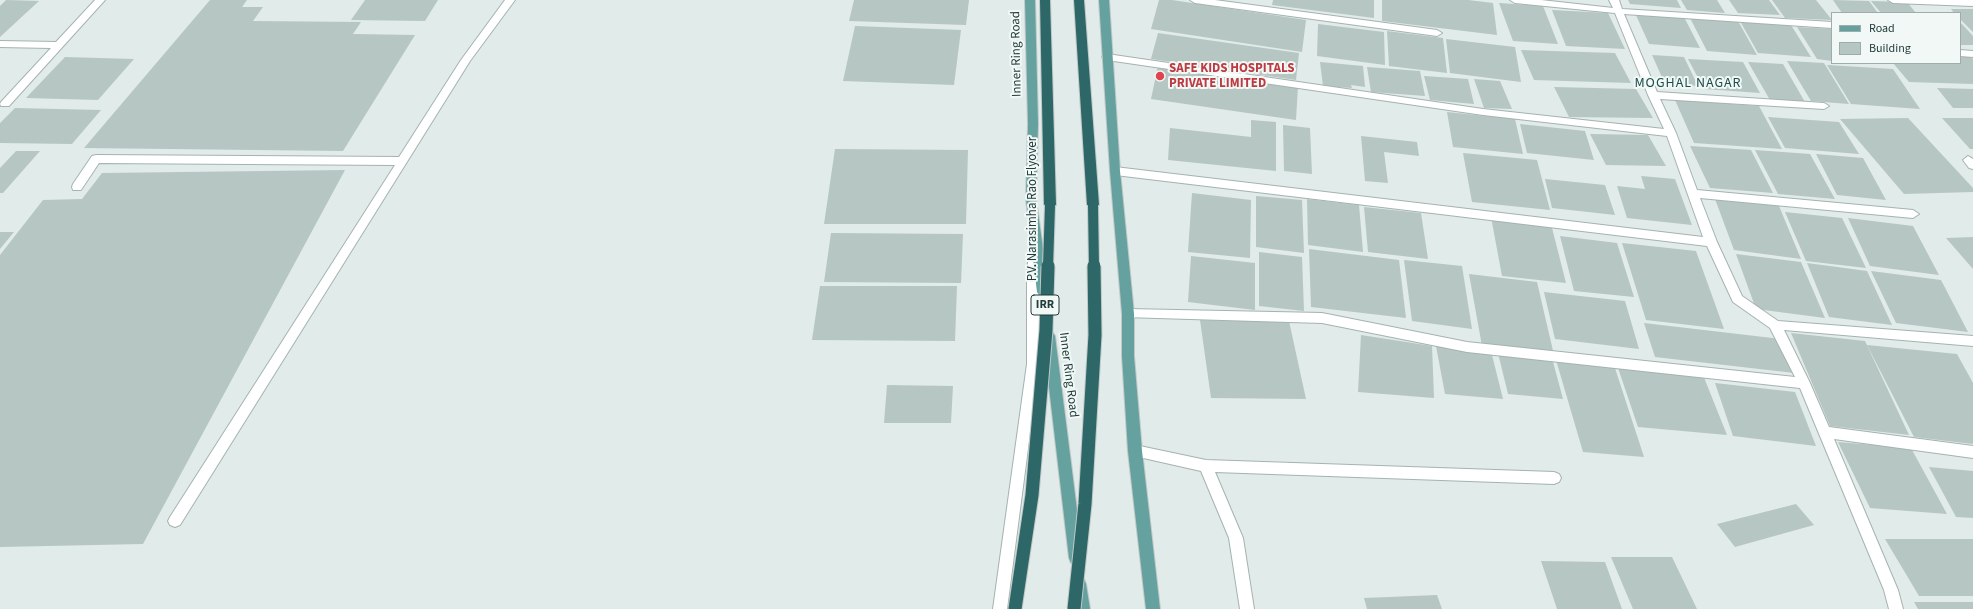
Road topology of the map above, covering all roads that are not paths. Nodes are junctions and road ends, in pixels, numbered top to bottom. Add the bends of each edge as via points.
1 (100, 0) edge
2 (510, 0) edge
3 (1030, 0) edge
4 (1045, 0) edge
5 (1079, 0) edge
6 (1104, 0) edge
7 (1195, 0) edge
8 (1515, 0) edge
9 (1893, 0) edge
10 (1973, 3) edge
11 (1616, 5) edge
12 (1831, 26) edge
13 (1437, 33) dead end
14 (0, 44) edge
15 (60, 45) junction
16 (1961, 53) edge
17 (1973, 54) edge
18 (1108, 57) junction
19 (1653, 95) junction
20 (5, 104) dead end
21 (1824, 106) dead end
22 (1671, 133) junction
23 (1973, 160) edge
24 (402, 161) junction
25 (1973, 165) edge
26 (1115, 171) junction
27 (77, 187) dead end
28 (1692, 193) junction
29 (1913, 214) dead end
30 (1036, 236) junction
31 (1711, 242) junction
32 (1128, 314) junction
33 (1775, 325) junction
34 (1973, 341) edge
35 (1804, 383) junction
36 (1824, 432) junction
37 (1135, 451) junction
38 (1973, 452) edge
39 (1206, 466) junction
40 (1554, 478) dead end
41 (174, 521) dead end
42 (1000, 609) edge
43 (1015, 609) edge
44 (1074, 609) edge
45 (1082, 609) edge
46 (1153, 609) edge
47 (1247, 609) edge
48 (1896, 609) edge

1 - 15 street
2 - 24 street via 466,60
3 - 30 main road, Inner Ring Road / IRR via 1033,124 1031,199
4 - 43 highway, P.V. Narasimha Rao Flyover, bridge via 1050,204 1046,330 1032,495
5 - 44 highway, bridge via 1093,204 1095,335 1085,504
6 - 18 main road
7 - 13 street
8 - 11 street
9 - 10 street
11 - 12 street
11 - 19 street
14 - 15 street
15 - 20 street
16 - 17 street
18 - 22 street via 1483,112
18 - 26 main road
19 - 21 street
19 - 22 street
22 - 28 street
23 - 25 street via 1968,160
24 - 27 street via 96,159
24 - 41 street
26 - 31 street
26 - 32 main road
28 - 29 street
28 - 31 street
30 - 42 street via 1032,364
30 - 45 main road, Inner Ring Road / IRR
31 - 33 street via 1737,299
32 - 35 street via 1322,318 1467,347
32 - 37 main road via 1128,356
33 - 34 street
33 - 35 street
35 - 36 street
36 - 38 street
36 - 48 street via 1891,590
37 - 39 street
37 - 46 main road
39 - 40 street
39 - 47 street via 1236,538

